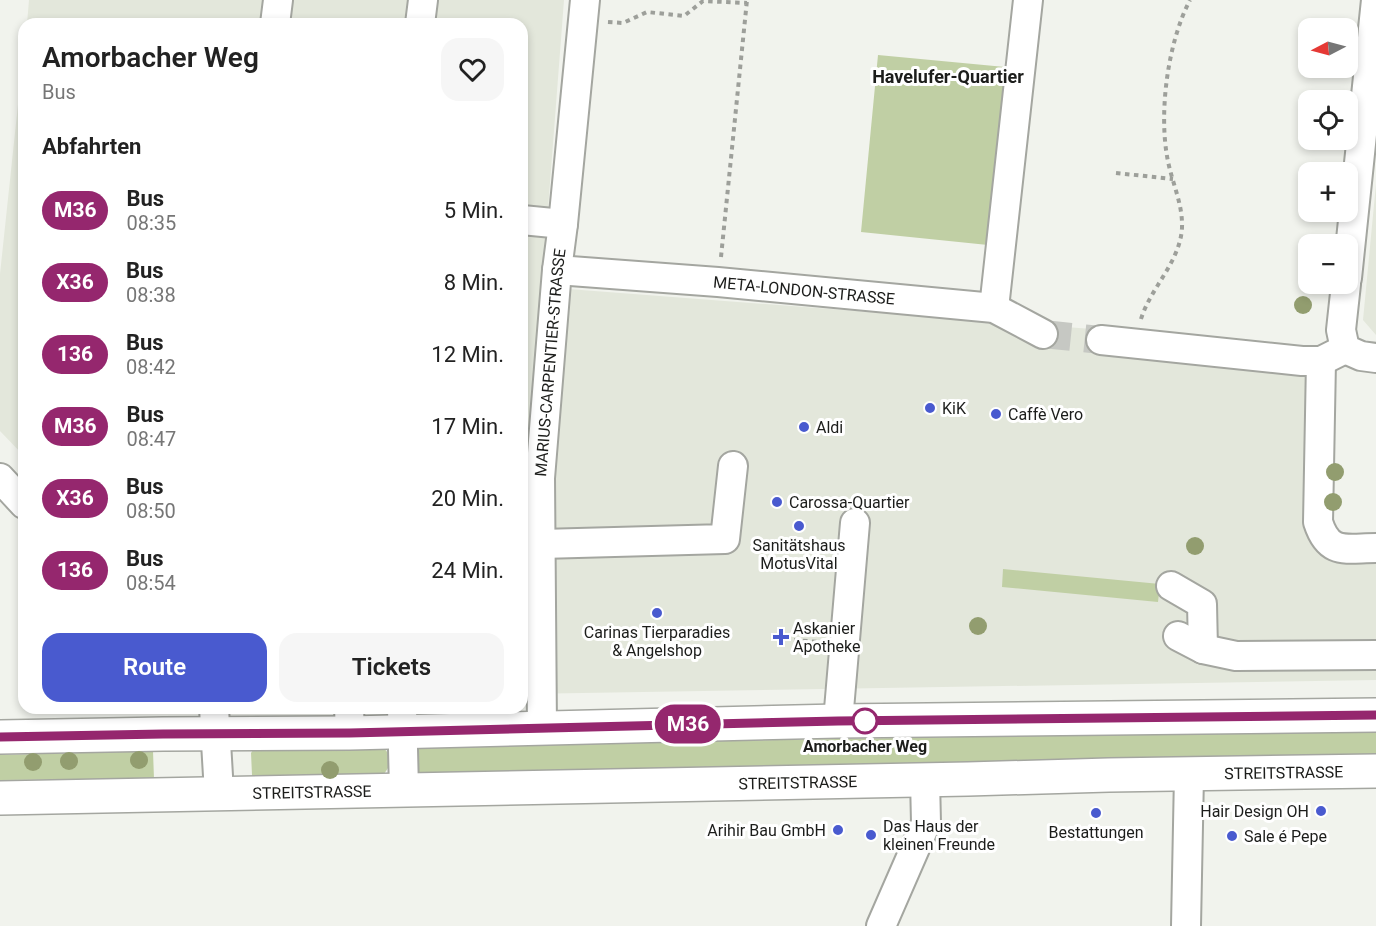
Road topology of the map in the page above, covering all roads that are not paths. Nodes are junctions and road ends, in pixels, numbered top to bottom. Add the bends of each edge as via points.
1 (278, 0) edge
2 (423, 0) edge
3 (1028, 0) edge
4 (1376, 0) edge
5 (584, 10) edge
6 (276, 18) edge
7 (421, 18) edge
8 (528, 221) edge
9 (563, 224) junction
10 (1352, 234) edge
11 (557, 270) junction
12 (1345, 294) edge
13 (994, 308) junction
14 (1043, 334) tunnel mouth
15 (1101, 339) tunnel mouth
16 (1333, 355) junction
17 (1376, 358) edge
18 (733, 466) dead end
19 (0, 478) edge
20 (18, 498) edge
21 (855, 523) dead end
22 (541, 544) junction
23 (1376, 548) edge
24 (1171, 586) dead end
25 (1178, 636) dead end
26 (1203, 649) junction
27 (1376, 655) edge
28 (1376, 716) edge
29 (402, 719) edge
30 (349, 720) edge
31 (215, 721) edge
32 (838, 721) junction
33 (542, 728) junction
34 (0, 737) edge
35 (1376, 771) edge
36 (1189, 775) junction
37 (925, 779) junction
38 (404, 789) junction
39 (219, 793) junction
40 (0, 798) edge
41 (881, 926) edge
42 (1186, 926) edge

1 - 6 street
2 - 7 street
3 - 13 street
4 - 10 street
5 - 9 street, MARIUS-CARPENTIER-STRASSE
8 - 9 street
9 - 11 street, MARIUS-CARPENTIER-STRASSE
11 - 13 street, META-LONDON-STRASSE
11 - 22 street, MARIUS-CARPENTIER-STRASSE via 540,478
12 - 16 street via 1341,330
13 - 14 street, META-LONDON-STRASSE
15 - 16 street via 1302,361
16 - 17 street
16 - 23 street via 1318,522 1331,546
18 - 22 street via 725,539
19 - 20 street
21 - 32 street
22 - 33 street, MARIUS-CARPENTIER-STRASSE
24 - 26 street via 1202,604
25 - 26 street
26 - 27 street via 1236,656
28 - 32 main road
29 - 30 main road
29 - 33 main road
29 - 38 street
30 - 31 main road
31 - 34 main road
31 - 39 street
32 - 33 main road
35 - 36 main road, STREITSTRASSE
36 - 37 main road, STREITSTRASSE
36 - 42 street
37 - 38 main road, STREITSTRASSE
37 - 41 street via 926,823
38 - 39 main road, STREITSTRASSE
39 - 40 main road, STREITSTRASSE

